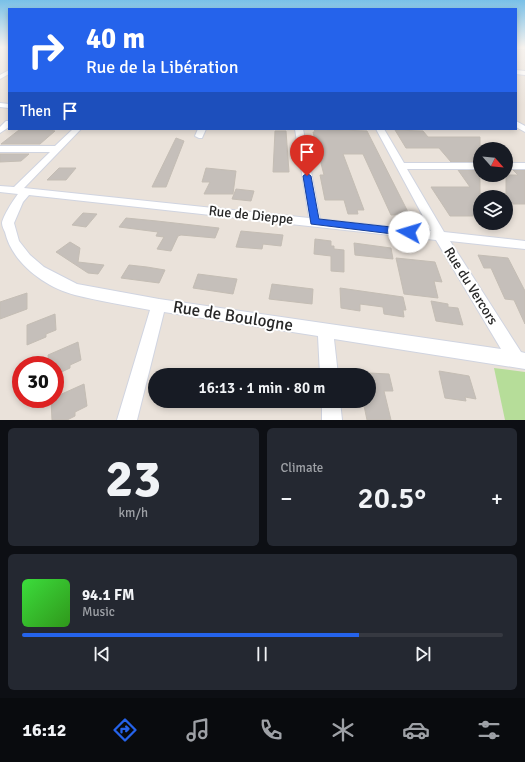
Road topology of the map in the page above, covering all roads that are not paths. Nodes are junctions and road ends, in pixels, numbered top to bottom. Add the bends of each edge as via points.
1 (8, 124) edge
2 (76, 130) edge
3 (299, 130) edge
4 (381, 130) edge
5 (0, 131) edge
6 (0, 149) edge
7 (56, 150) junction
8 (400, 166) junction
9 (473, 166) edge
10 (513, 166) edge
11 (525, 166) edge
12 (0, 188) edge
13 (21, 191) junction
14 (315, 222) junction
15 (440, 236) junction
16 (525, 245) edge
17 (159, 305) junction
18 (325, 330) junction
19 (521, 360) edge
20 (328, 368) edge
21 (331, 408) edge
22 (127, 420) edge
23 (332, 420) edge

1 - 5 street
2 - 7 street, Rue de Boulogne
3 - 14 street
4 - 8 street, Rue du Vercors
6 - 7 street
7 - 13 street, Rue de Boulogne
8 - 9 street
8 - 15 street, Rue du Vercors
10 - 11 street
12 - 13 street, Rue de Dieppe
13 - 14 street, Rue de Dieppe
13 - 17 street, Rue de Boulogne via 8,223 13,242 39,271 75,290
14 - 15 street, Rue de Dieppe
15 - 16 street, Rue de Dieppe
15 - 19 street, Rue du Vercors
17 - 18 street, Rue de Boulogne
17 - 22 street
18 - 19 street, Rue de Boulogne
18 - 20 street
21 - 23 street

